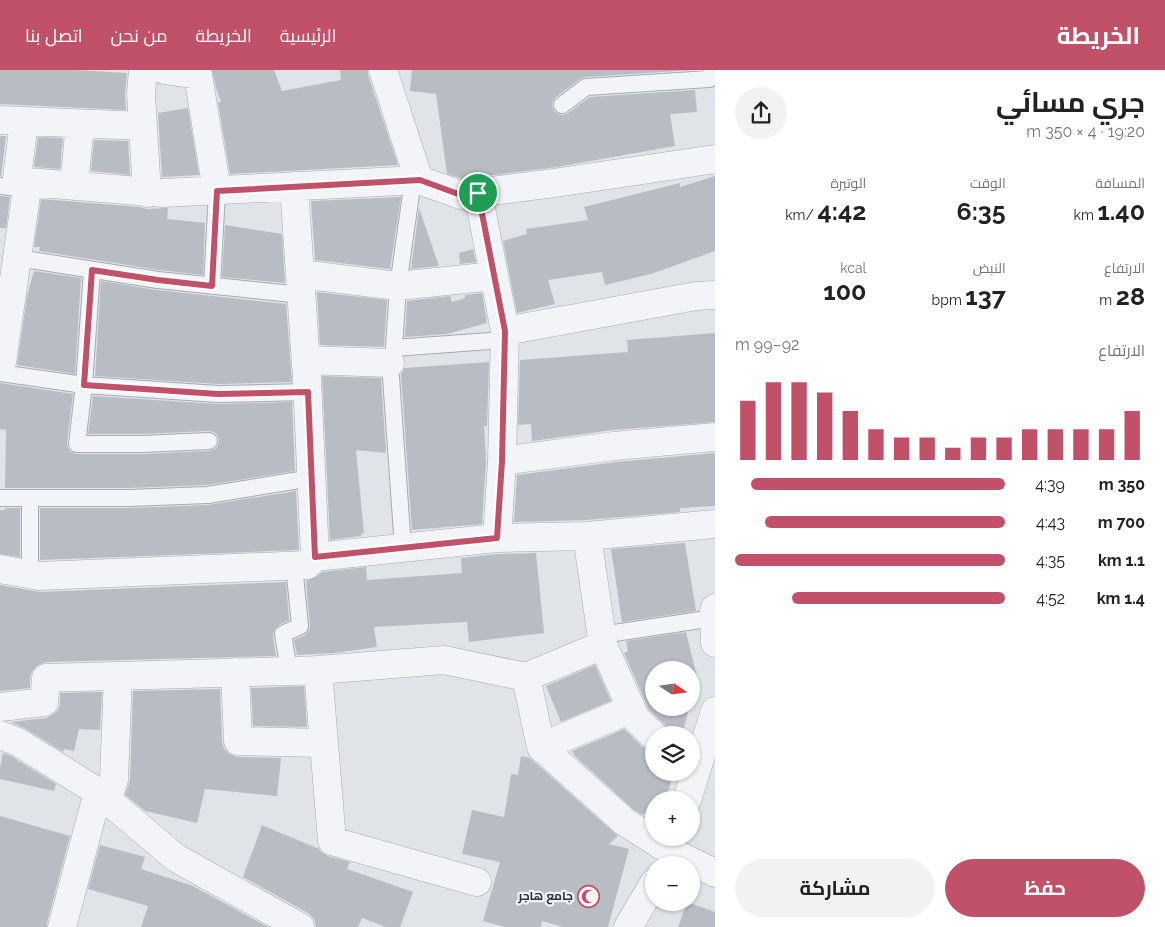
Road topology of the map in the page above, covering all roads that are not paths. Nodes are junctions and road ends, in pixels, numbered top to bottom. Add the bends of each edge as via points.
1 (143, 70) edge
2 (164, 70) edge
3 (383, 70) edge
4 (712, 70) edge
5 (562, 105) dead end
6 (12, 121) edge
7 (80, 124) junction
8 (143, 126) junction
9 (715, 159) edge
10 (416, 180) junction
11 (0, 186) edge
12 (74, 186) junction
13 (294, 186) junction
14 (28, 189) junction
15 (217, 191) junction
16 (147, 192) junction
17 (478, 193) junction
18 (12, 246) edge
19 (92, 270) junction
20 (494, 276) junction
21 (301, 285) junction
22 (212, 286) junction
23 (398, 286) junction
24 (715, 295) edge
25 (505, 336) junction
26 (392, 356) junction
27 (306, 360) junction
28 (0, 362) edge
29 (0, 373) edge
30 (84, 385) junction
31 (308, 392) junction
32 (715, 437) edge
33 (209, 441) dead end
34 (502, 461) junction
35 (312, 478) junction
36 (0, 498) edge
37 (30, 499) junction
38 (715, 524) edge
39 (587, 536) junction
40 (497, 538) junction
41 (403, 548) junction
42 (304, 561) junction
43 (0, 570) edge
44 (30, 575) junction
45 (715, 623) edge
46 (602, 640) junction
47 (290, 670) junction
48 (323, 670) junction
49 (235, 672) junction
50 (118, 676) junction
51 (526, 677) junction
52 (0, 707) edge
53 (631, 709) junction
54 (715, 711) edge
55 (645, 728) edge
56 (0, 735) edge
57 (324, 744) junction
58 (541, 747) junction
59 (700, 753) edge
60 (103, 796) junction
61 (671, 851) edge
62 (715, 873) edge
63 (477, 882) dead end
64 (645, 898) edge
65 (62, 927) edge
66 (300, 927) edge
67 (628, 927) edge

1 - 8 street
2 - 15 street via 198,75
3 - 10 street
4 - 5 lane via 709,79 586,87
6 - 7 street
6 - 14 street via 17,178
7 - 8 street
7 - 12 street
8 - 16 street
9 - 17 street
10 - 13 street
10 - 17 street via 461,195
10 - 23 lane
11 - 14 lane
12 - 14 street via 28,182
12 - 16 street
13 - 15 street
13 - 21 street
14 - 18 street
15 - 16 street
15 - 22 lane
17 - 20 street
18 - 19 lane
18 - 28 street
19 - 22 lane
19 - 30 lane
20 - 23 street
20 - 25 street
21 - 22 lane
21 - 23 street
21 - 27 street
23 - 26 lane
24 - 25 street via 696,296
25 - 26 lane
25 - 34 street
26 - 27 street
26 - 41 lane
27 - 31 street
29 - 30 lane
30 - 31 lane via 218,394
30 - 33 lane via 77,444
31 - 35 street
32 - 34 street
34 - 40 street
35 - 37 lane via 208,496
35 - 42 street
36 - 37 lane
37 - 44 lane
38 - 39 street
39 - 40 street
39 - 46 street
40 - 41 street
41 - 42 street
42 - 44 street
42 - 47 lane via 300,626 283,634
43 - 44 street
45 - 46 lane
46 - 51 street
46 - 53 street
47 - 48 street
47 - 49 street
48 - 51 street via 444,660
48 - 57 street via 318,670
49 - 50 street
49 - 57 street via 238,741
50 - 52 street via 46,678 44,702
50 - 60 street via 114,780
51 - 58 street
53 - 55 street
53 - 58 street
54 - 59 street
56 - 60 street via 18,742
57 - 63 street via 332,841
58 - 61 street via 625,822
60 - 65 street
60 - 66 street via 176,858
61 - 62 street
64 - 67 street

